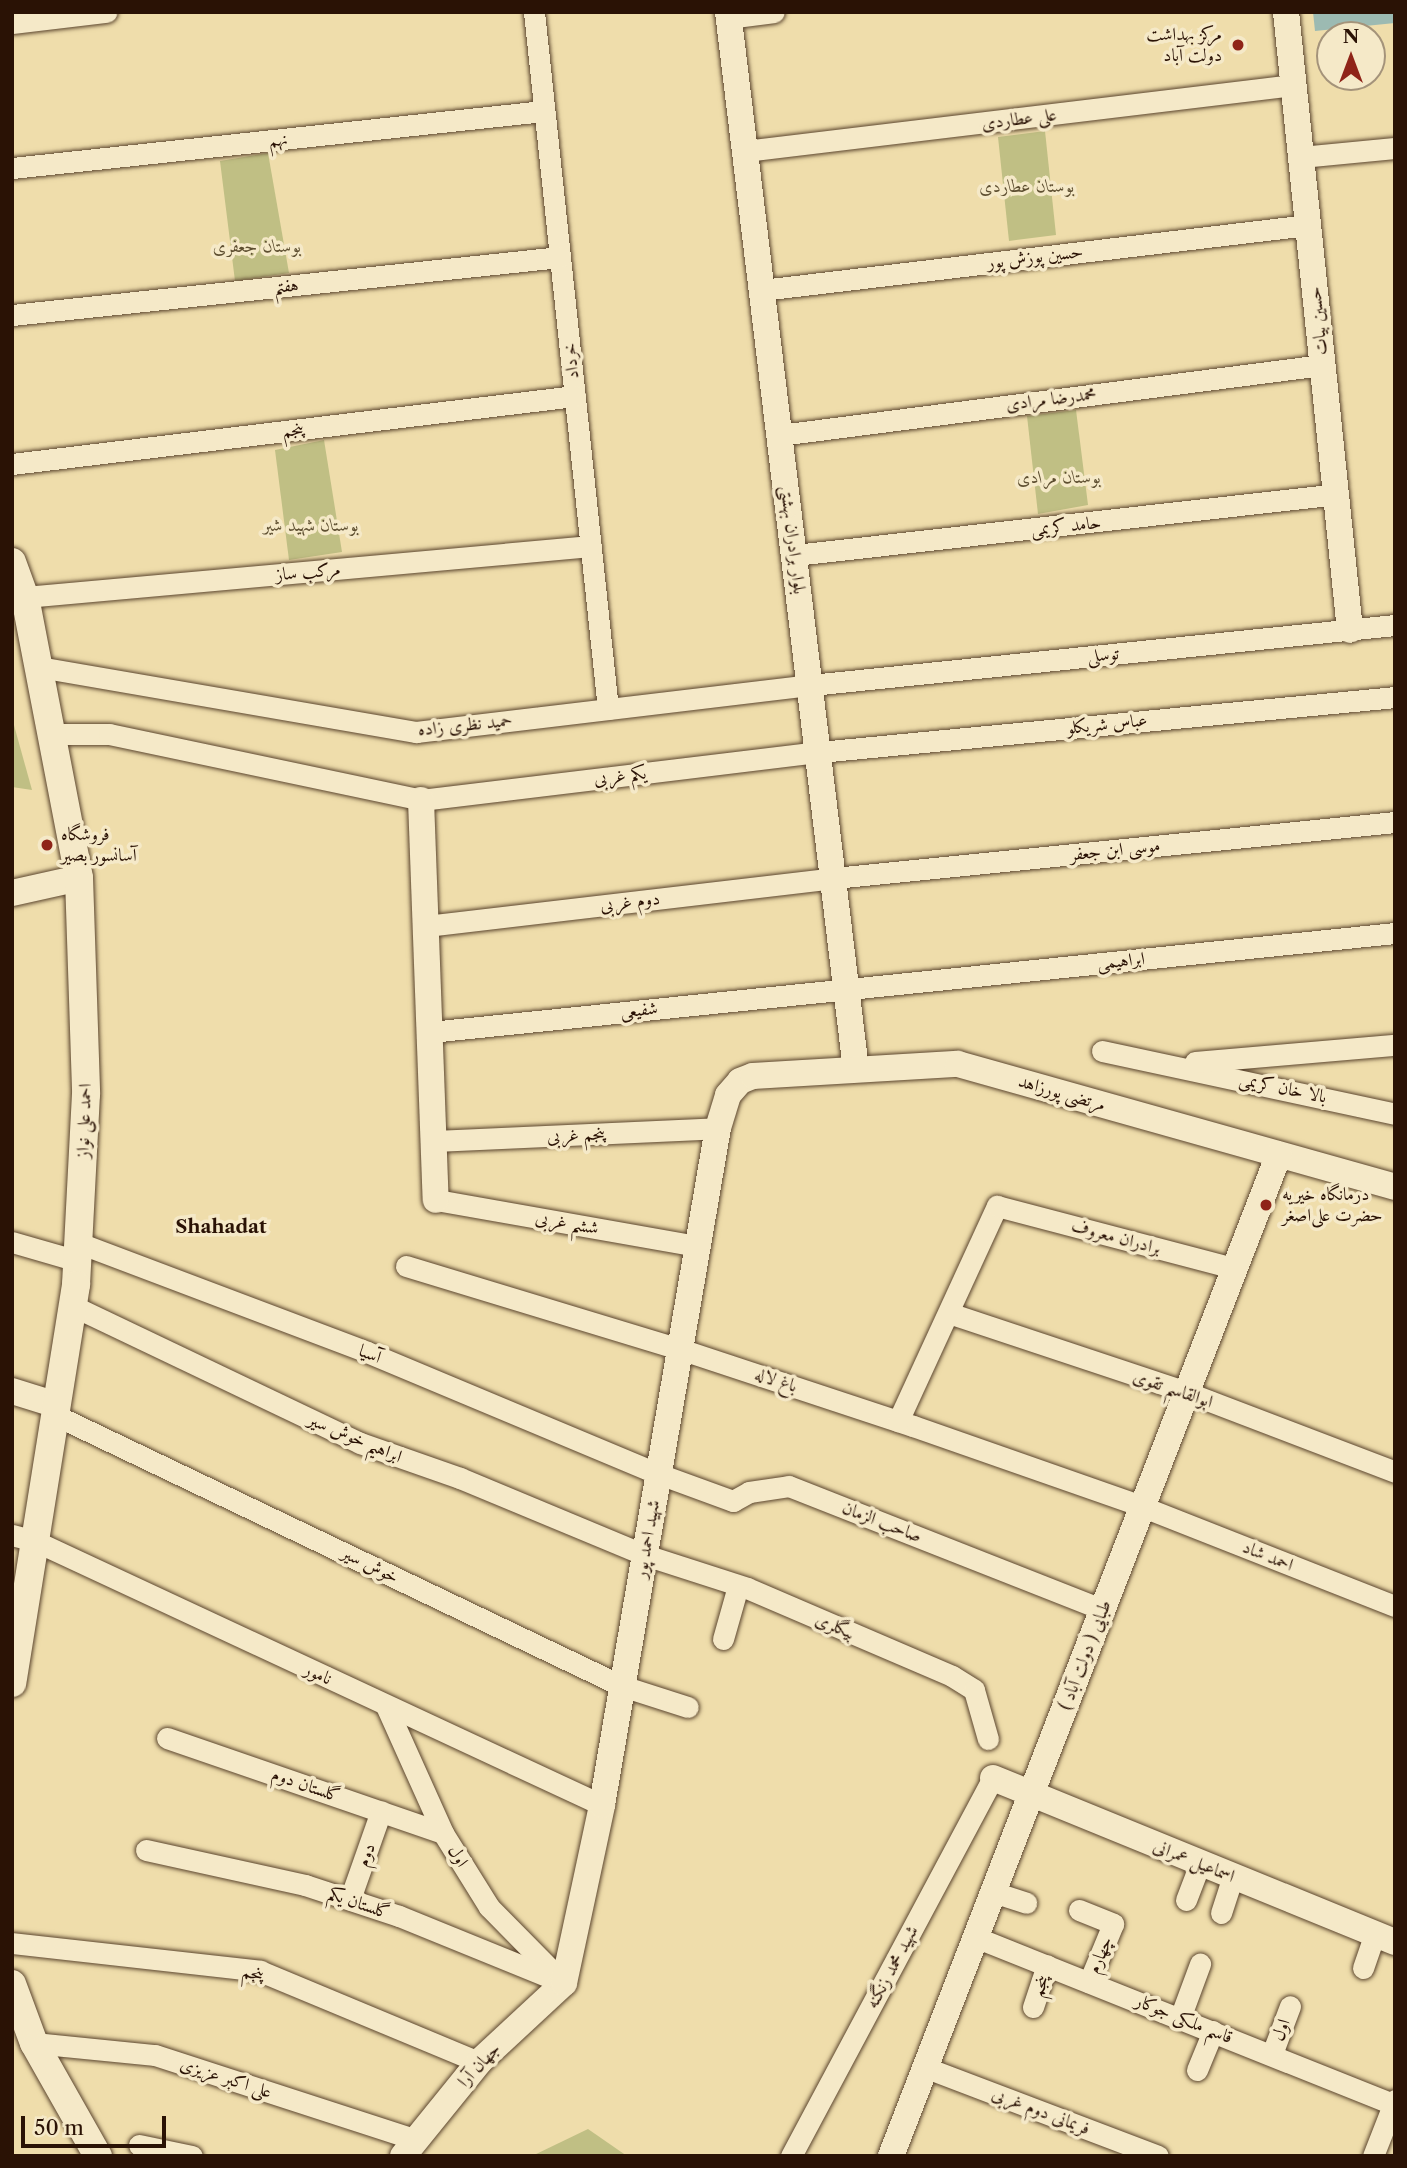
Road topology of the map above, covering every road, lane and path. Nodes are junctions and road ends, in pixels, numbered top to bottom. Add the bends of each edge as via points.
1 (106, 12) edge
2 (534, 12) edge
3 (774, 12) edge
4 (1286, 12) edge
5 (728, 15) edge
6 (12, 23) edge
7 (1293, 85) junction
8 (544, 111) junction
9 (1395, 148) edge
10 (745, 150) junction
11 (1301, 157) junction
12 (12, 168) edge
13 (1308, 225) junction
14 (560, 257) junction
15 (762, 290) junction
16 (12, 315) edge
17 (1322, 365) junction
18 (575, 396) junction
19 (780, 435) junction
20 (12, 464) edge
21 (1338, 494) junction
22 (591, 546) junction
23 (794, 555) junction
24 (12, 562) edge
25 (25, 597) junction
26 (1395, 625) edge
27 (1350, 630) junction
28 (39, 667) junction
29 (811, 685) junction
30 (1395, 696) edge
31 (608, 709) junction
32 (52, 734) junction
33 (819, 752) junction
34 (421, 800) junction
35 (1395, 822) edge
36 (79, 878) junction
37 (834, 878) junction
38 (12, 893) edge
39 (426, 926) junction
40 (1395, 933) edge
41 (848, 989) junction
42 (430, 1032) junction
43 (1395, 1045) edge
44 (1102, 1051) dead end
45 (1171, 1064) junction
46 (856, 1069) junction
47 (728, 1095) joint
48 (1395, 1114) edge
49 (718, 1128) junction
50 (434, 1141) junction
51 (1279, 1154) junction
52 (1395, 1188) edge
53 (436, 1200) joint
54 (12, 1242) edge
55 (698, 1246) junction
56 (78, 1252) junction
57 (406, 1266) dead end
58 (1234, 1268) junction
59 (73, 1306) junction
60 (949, 1313) junction
61 (680, 1349) junction
62 (12, 1391) edge
63 (1186, 1392) junction
64 (56, 1410) junction
65 (898, 1421) junction
66 (1395, 1472) edge
67 (659, 1474) junction
68 (1141, 1506) junction
69 (24, 1538) edge
70 (645, 1555) junction
71 (738, 1586) junction
72 (1395, 1606) edge
73 (1102, 1609) junction
74 (723, 1639) dead end
75 (12, 1683) edge
76 (622, 1686) junction
77 (386, 1706) junction
78 (688, 1707) dead end
79 (167, 1738) dead end
80 (988, 1739) dead end
81 (993, 1778) joint
82 (1032, 1795) junction
83 (602, 1804) junction
84 (381, 1811) junction
85 (443, 1833) junction
86 (146, 1850) dead end
87 (1200, 1864) junction
88 (1233, 1877) junction
89 (993, 1892) junction
90 (350, 1899) junction
91 (1186, 1900) dead end
92 (1026, 1903) dead end
93 (1079, 1910) dead end
94 (1221, 1913) dead end
95 (1388, 1934) edge
96 (975, 1937) junction
97 (12, 1943) edge
98 (1200, 1964) dead end
99 (1047, 1965) junction
100 (1363, 1968) dead end
101 (1089, 1982) junction
102 (564, 1983) junction
103 (12, 1984) edge
104 (1290, 2006) dead end
105 (1034, 2007) dead end
106 (1180, 2018) junction
107 (1213, 2031) junction
108 (34, 2043) junction
109 (1272, 2054) junction
110 (479, 2062) junction
111 (924, 2067) junction
112 (1197, 2070) dead end
113 (1394, 2103) edge
114 (139, 2145) dead end
115 (409, 2147) edge
116 (98, 2156) edge
117 (192, 2156) edge
118 (792, 2156) edge
119 (891, 2156) edge
120 (1158, 2156) edge
121 (1373, 2156) edge

1 - 6 street
2 - 8 street, خرداد
3 - 5 street
4 - 7 street, حسین بیات
5 - 10 street, بلوار برادران بهشتی
7 - 10 street, علی عطاردی
7 - 11 street, حسین بیات
8 - 12 street, نهم
8 - 14 street, خرداد
9 - 11 street
10 - 15 street, بلوار برادران بهشتی
11 - 13 street, حسین بیات
13 - 15 street, حسین پوزش پور
13 - 17 street, حسین بیات
14 - 16 street, هفتم
14 - 18 street, خرداد
15 - 19 street, بلوار برادران بهشتی
17 - 19 street, محمدرضا مرادی
17 - 21 street, حسین بیات
18 - 20 street, پنجم
18 - 22 street, خرداد
19 - 23 street, بلوار برادران بهشتی
21 - 23 street, حامد کریمی
21 - 27 street, حسین بیات
22 - 25 street, مرکب ساز
22 - 31 street, خرداد
23 - 29 street, بلوار برادران بهشتی
24 - 25 main road, احمد علی نواز
25 - 28 main road, احمد علی نواز
26 - 27 street, توسلی
27 - 29 street, توسلی
28 - 31 street, حمید نظری زاده via 416,732
28 - 32 main road, احمد علی نواز
29 - 31 street, حمید نظری زاده
29 - 33 street, بلوار برادران بهشتی
30 - 33 street, عباس شریکلو
32 - 34 street, یکم غربی via 109,734
32 - 36 main road, احمد علی نواز
33 - 34 street, یکم غربی
33 - 37 street, بلوار برادران بهشتی
34 - 39 street
35 - 37 street, موسی ابن جعفر
36 - 38 street
36 - 56 main road, احمد علی نواز via 86,1094
37 - 39 street, دوم غربی
37 - 41 street, بلوار برادران بهشتی
39 - 42 street
40 - 41 street, ابراهیمی
41 - 42 street, شفیعی
41 - 46 street, بلوار برادران بهشتی
42 - 50 street
43 - 45 street, بالا خان کریمی
44 - 45 street, بالا خان کریمی
45 - 48 street, بالا خان کریمی
46 - 47 street, مرتضی پورزاهد via 753,1076
46 - 51 street, مرتضی پورزاهد via 958,1064
47 - 49 street, شهید احمد پور
49 - 50 street, پنجم غربی
49 - 55 street, شهید احمد پور
50 - 53 street
51 - 52 street, مرتضی پورزاهد
51 - 58 street, طبایی ( دولت آباد )
53 - 55 street, ششم غربی
54 - 56 street, آسیا
55 - 61 street, شهید احمد پور
56 - 59 main road, احمد علی نواز
56 - 67 street, آسیا via 367,1352
57 - 61 street, باغ لاله
58 - 60 street, برادران معروف via 997,1206
58 - 63 street, طبایی ( دولت آباد )
59 - 64 main road, احمد علی نواز
59 - 70 street, ابراهیم خوش سیر via 360,1443 467,1481
60 - 63 street, ابوالقاسم تقوی
60 - 65 street
61 - 65 street, باغ لاله
61 - 67 street, شهید احمد پور
62 - 64 street
63 - 66 street, ابوالقاسم تقوی
63 - 68 street, طبایی ( دولت آباد )
64 - 69 main road, احمد علی نواز
64 - 76 street, خوش سیر
65 - 68 street, باغ لاله
67 - 70 street, شهید احمد پور
67 - 73 street, صاحب الزمان via 733,1501 749,1492 789,1486
68 - 72 street, احمد شاد
68 - 73 street, طبایی ( دولت آباد )
69 - 75 main road, احمد علی نواز
69 - 77 street, نامور
70 - 71 street, بیگلری
70 - 76 street, شهید احمد پور
71 - 74 street
71 - 80 street, بیگلری via 952,1676 974,1690
73 - 82 street, طبایی ( دولت آباد )
76 - 78 street, خوش سیر
76 - 83 street, شهید احمد پور
77 - 83 street, نامور
77 - 85 street, اول
79 - 84 street, گلستان دوم
81 - 82 street, اسماعیل عمرانی
81 - 118 street, شهید محمد زنگنه
82 - 87 street, اسماعیل عمرانی
82 - 89 street, طبایی ( دولت آباد )
83 - 102 street, شهید احمد پور
84 - 85 street, گلستان دوم
84 - 90 street, دوم
85 - 102 street, اول via 489,1907
86 - 90 street, گلستان یکم
87 - 88 street, اسماعیل عمرانی
87 - 91 street
88 - 94 street
88 - 95 street, اسماعیل عمرانی
89 - 92 street
89 - 96 street, طبایی ( دولت آباد )
90 - 102 street, گلستان یکم
93 - 101 street, چهارم via 1113,1924
95 - 100 street
96 - 99 street, قاسم ملکی جوکار
96 - 111 street, طبایی ( دولت آباد )
97 - 110 street, پنجم via 260,1971
98 - 106 street
99 - 101 street, قاسم ملکی جوکار
99 - 105 street, پنجم
101 - 106 street, قاسم ملکی جوکار
102 - 110 street, جهان آرا
103 - 108 main road
104 - 109 street, اول
106 - 107 street, قاسم ملکی جوکار
107 - 109 street, قاسم ملکی جوکار
107 - 112 street
108 - 115 street, علی اکبر عزیزی via 155,2055
108 - 116 main road
109 - 113 street, قاسم ملکی جوکار
110 - 115 street, جهان آرا
111 - 119 street, طبایی ( دولت آباد )
111 - 120 street, فریمانی دوم غربی
113 - 121 street
114 - 117 street

